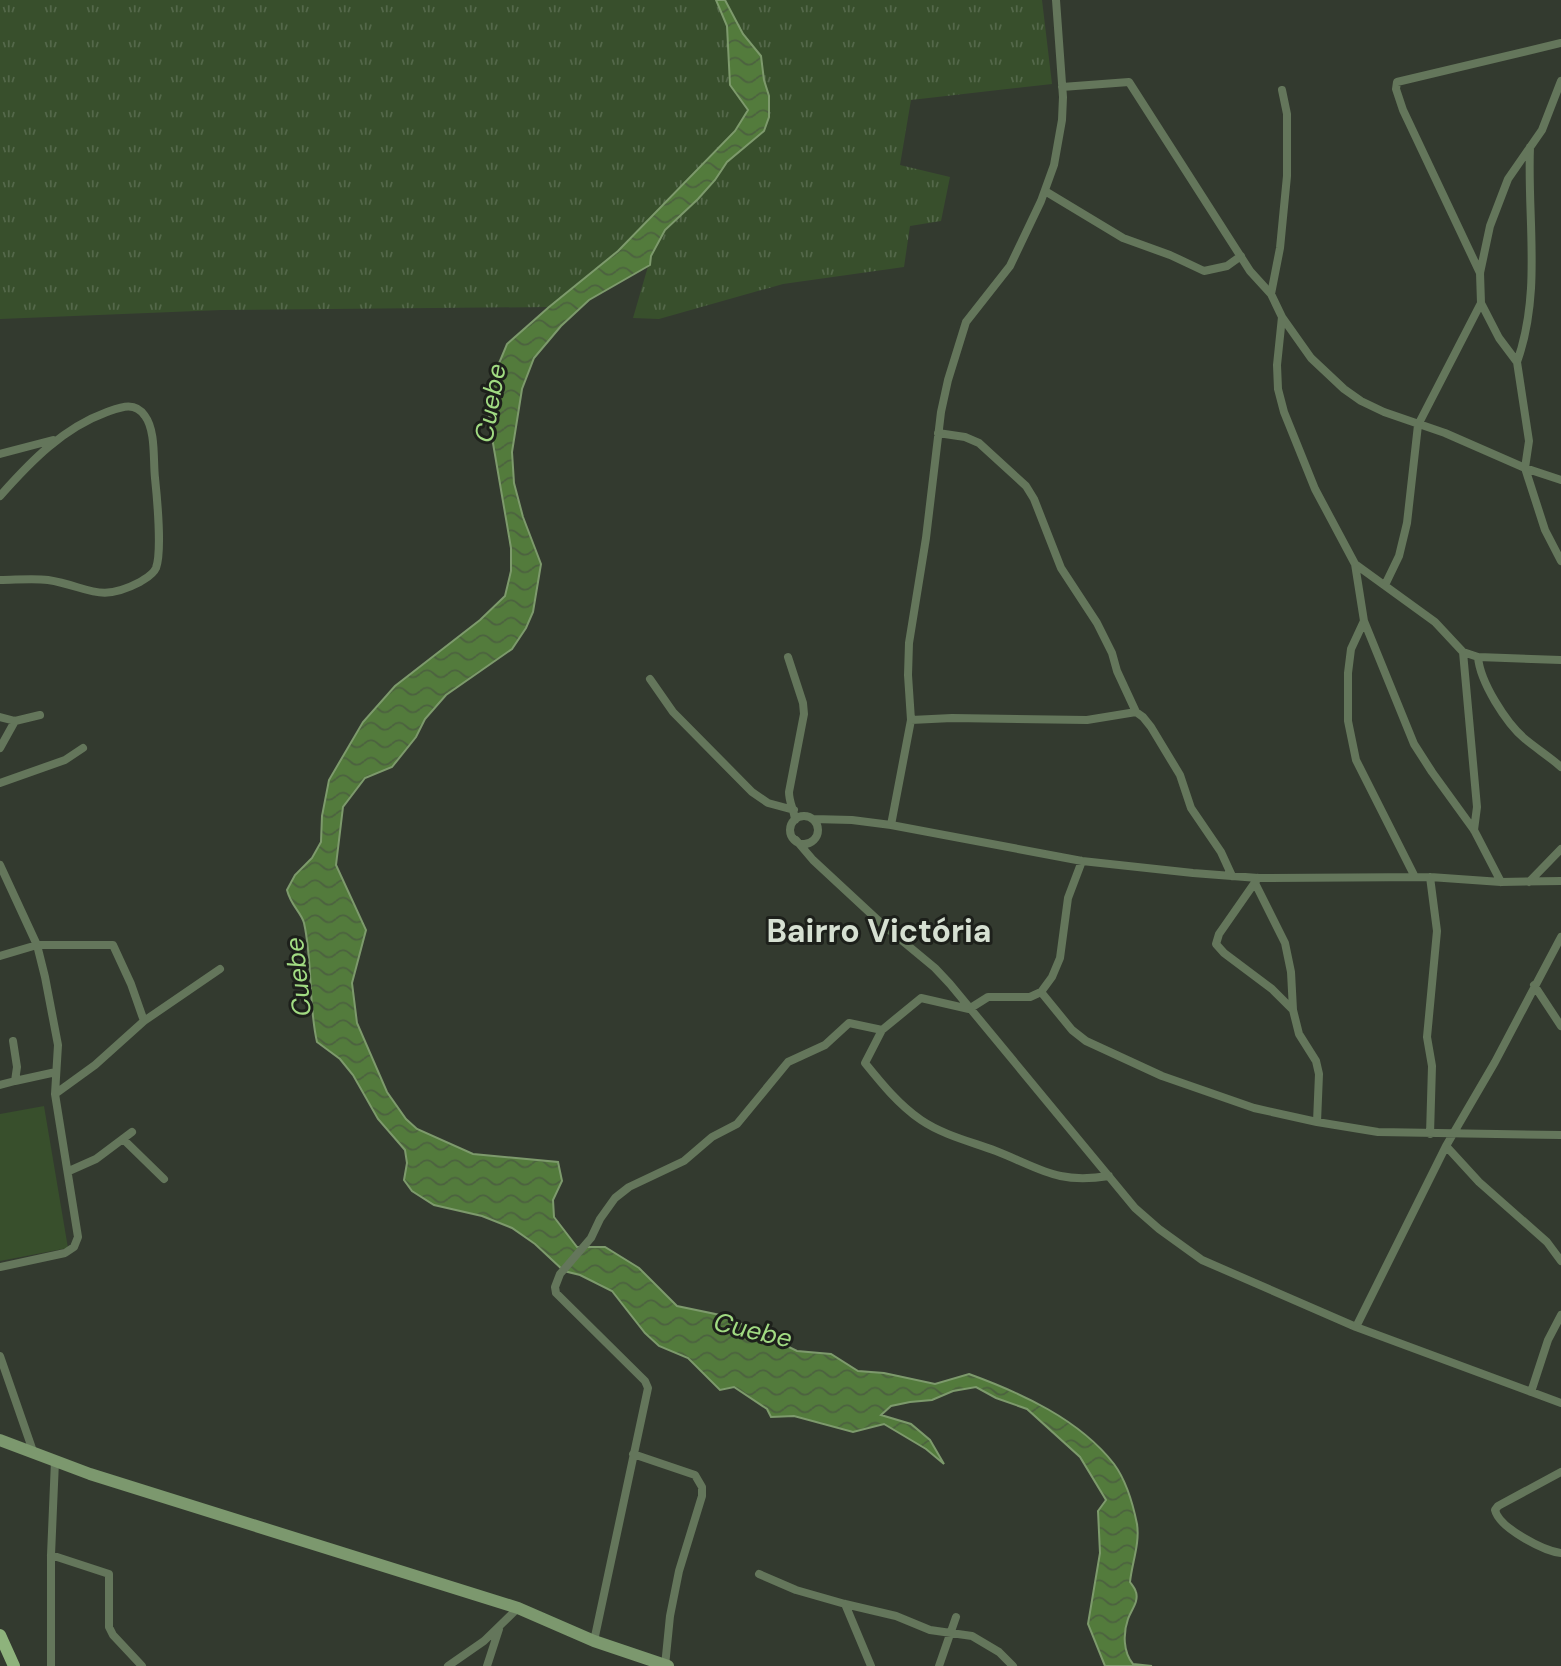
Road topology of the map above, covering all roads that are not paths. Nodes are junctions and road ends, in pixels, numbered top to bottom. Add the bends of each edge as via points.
1 (1056, 0) edge
2 (1561, 43) edge
3 (1561, 81) edge
4 (1062, 87) junction
5 (1282, 90) dead end
6 (1530, 146) junction
7 (1045, 191) junction
8 (1241, 256) junction
9 (1480, 273) junction
10 (1272, 294) junction
11 (1481, 303) junction
12 (1282, 317) junction
13 (1517, 362) junction
14 (1418, 425) junction
15 (938, 433) junction
16 (55, 440) junction
17 (0, 454) edge
18 (1525, 468) junction
19 (1561, 480) edge
20 (0, 496) edge
21 (1561, 561) edge
22 (1355, 564) junction
23 (0, 580) edge
24 (1385, 585) junction
25 (1364, 621) junction
26 (1463, 652) junction
27 (788, 657) dead end
28 (1478, 657) junction
29 (1561, 660) edge
30 (650, 679) dead end
31 (1136, 712) junction
32 (40, 715) dead end
33 (0, 717) edge
34 (911, 720) junction
35 (15, 721) junction
36 (0, 748) edge
37 (83, 748) dead end
38 (1561, 767) edge
39 (0, 783) edge
40 (794, 810) junction
41 (834, 818) junction
42 (813, 819) junction
43 (794, 820) junction
44 (891, 825) junction
45 (1474, 830) junction
46 (816, 836) junction
47 (796, 841) junction
48 (1561, 849) edge
49 (813, 860) junction
50 (1082, 861) junction
51 (0, 865) edge
52 (1232, 876) junction
53 (1415, 877) junction
54 (1430, 877) junction
55 (1256, 880) junction
56 (1501, 881) junction
57 (1561, 881) edge
58 (1529, 882) junction
59 (1561, 936) edge
60 (37, 944) junction
61 (0, 956) edge
62 (220, 969) dead end
63 (1534, 985) junction
64 (1041, 992) junction
65 (969, 1009) junction
66 (1293, 1010) junction
67 (144, 1021) junction
68 (1561, 1026) edge
69 (882, 1030) junction
70 (13, 1041) dead end
71 (56, 1072) junction
72 (15, 1081) junction
73 (0, 1085) edge
74 (55, 1094) junction
75 (1317, 1122) junction
76 (132, 1132) dead end
77 (1430, 1133) junction
78 (1452, 1134) junction
79 (1561, 1135) edge
80 (123, 1139) junction
81 (1446, 1146) junction
82 (69, 1171) junction
83 (1109, 1176) junction
84 (164, 1179) dead end
85 (1561, 1261) edge
86 (0, 1267) edge
87 (1561, 1315) edge
88 (1356, 1327) junction
89 (0, 1356) edge
90 (1531, 1392) junction
91 (1561, 1403) edge
92 (0, 1440) edge
93 (34, 1454) junction
94 (633, 1454) junction
95 (55, 1461) junction
96 (1561, 1472) edge
97 (1561, 1553) edge
98 (51, 1555) junction
99 (759, 1574) dead end
100 (845, 1604) junction
101 (518, 1608) junction
102 (956, 1617) dead end
103 (500, 1626) junction
104 (950, 1634) junction
105 (0, 1635) edge
106 (594, 1641) junction
107 (14, 1664) edge
108 (51, 1666) edge
109 (142, 1666) edge
110 (448, 1666) edge
111 (487, 1666) edge
112 (666, 1666) edge
113 (871, 1666) edge
114 (939, 1666) edge
115 (1013, 1666) edge

1 - 4 street
2 - 9 street via 1397,82 1403,110
3 - 6 street via 1542,130
4 - 7 street via 1059,142
4 - 8 street via 1129,82
5 - 10 street via 1287,114 1287,176
6 - 9 street via 1500,197
6 - 13 street via 1530,312
7 - 8 street via 1123,238 1204,271 1227,266
7 - 15 street via 1010,266 967,322 948,380
8 - 10 street
9 - 11 street
10 - 12 street
11 - 13 street
11 - 14 street
12 - 14 street via 1311,358 1344,389
12 - 22 street via 1277,365 1284,412 1315,489
13 - 18 street via 1528,441
14 - 18 street
14 - 24 street via 1407,523
15 - 31 street via 979,443 1026,486 1061,568 1097,623
15 - 34 street via 909,643
16 - 17 street
16 - 20 street
16 - 23 street via 85,420 124,406 144,414 150,424 157,497 155,570 138,583 104,593 48,580
18 - 19 street
18 - 21 street via 1545,530
22 - 24 street
22 - 25 street
24 - 26 street via 1435,622
25 - 45 street via 1414,744
25 - 53 street via 1350,649 1348,721 1356,760
26 - 28 street
26 - 45 street via 1477,807
27 - 40 street via 804,714 789,792
28 - 29 street
28 - 38 street via 1487,686 1512,725
30 - 40 street via 673,712 752,792 768,803
31 - 34 street via 1087,720
31 - 52 street via 1180,775 1191,808
32 - 35 street
33 - 35 street
34 - 44 street
35 - 36 street
37 - 39 street via 65,760
40 - 43 street
41 - 42 street
41 - 44 street
41 - 46 street
42 - 43 street via 801,816
42 - 46 street
43 - 47 street via 790,830
44 - 50 street
45 - 56 street
46 - 47 street via 803,843
46 - 49 street
47 - 49 street
48 - 58 street
49 - 65 street via 935,968
50 - 52 street
50 - 64 street via 1068,898 1059,964
51 - 60 street
52 - 55 street
53 - 54 street
53 - 55 street
54 - 56 street
54 - 77 street via 1437,931 1427,1037 1432,1066
55 - 66 street via 1285,943
55 - 66 street via 1216,944
56 - 58 street
57 - 58 street
59 - 63 street
60 - 61 street
60 - 67 street via 113,945
60 - 71 street via 58,1045
62 - 67 street
63 - 68 street
63 - 78 street
64 - 65 street via 1030,997 988,998
64 - 75 street via 1086,1041 1254,1108
65 - 69 street via 921,998
65 - 83 street
66 - 75 street via 1319,1074
67 - 74 street
69 - 83 street via 865,1063 888,1091 924,1122 1041,1172 1073,1179
69 - 94 street via 849,1023 825,1045 788,1062 737,1124 684,1161 615,1198 592,1238 560,1274 555,1287 562,1301 648,1388
70 - 72 street
71 - 72 street
71 - 74 street
72 - 73 street
74 - 82 street
75 - 77 street via 1378,1132
76 - 80 street
77 - 78 street
78 - 79 street
78 - 81 street
80 - 82 street
80 - 84 street
81 - 85 street
81 - 88 street
82 - 86 street via 78,1237 74,1247
83 - 88 street via 1135,1208 1202,1260
87 - 90 street
88 - 90 street
89 - 93 street
90 - 91 street
92 - 93 main road
93 - 95 main road
94 - 106 street
94 - 112 street via 695,1475 702,1487 679,1571
95 - 98 street
95 - 101 main road
96 - 97 street via 1495,1510 1499,1520 1534,1544
98 - 108 street
98 - 109 street via 109,1574 109,1628
99 - 100 street
100 - 104 street
100 - 113 street
101 - 103 street
101 - 106 main road
102 - 104 street
103 - 110 street
103 - 111 street
104 - 114 street
104 - 115 street via 985,1642
105 - 107 main road
106 - 112 main road

